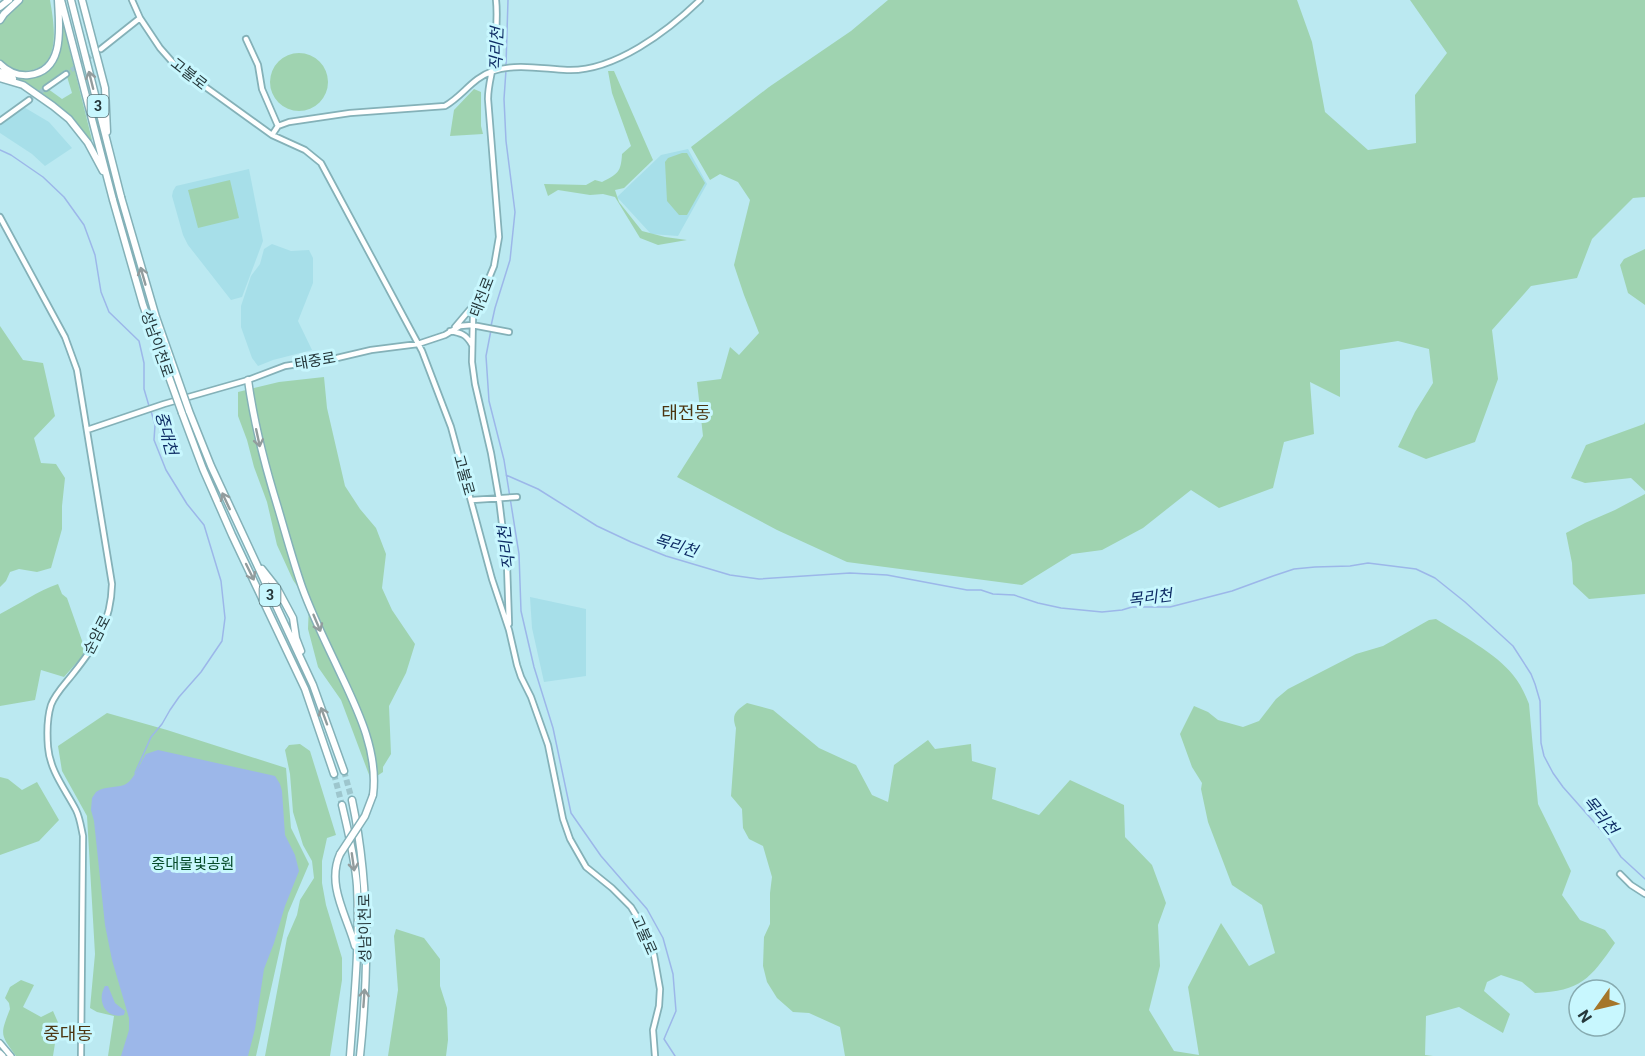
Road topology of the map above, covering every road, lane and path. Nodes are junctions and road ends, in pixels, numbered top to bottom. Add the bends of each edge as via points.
1 (9, 0) edge
2 (19, 0) edge
3 (60, 0) edge
4 (71, 0) edge
5 (82, 0) edge
6 (132, 0) edge
7 (496, 0) edge
8 (699, 0) edge
9 (0, 7) edge
10 (140, 18) junction
11 (0, 20) edge
12 (63, 20) junction
13 (246, 39) dead end
14 (101, 49) tunnel mouth
15 (0, 63) edge
16 (494, 71) junction
17 (0, 72) edge
18 (66, 74) tunnel mouth
19 (0, 78) edge
20 (23, 85) junction
21 (46, 88) tunnel mouth
22 (29, 100) tunnel mouth
23 (0, 122) edge
24 (279, 126) junction
25 (272, 135) junction
26 (107, 141) junction
27 (108, 180) junction
28 (0, 217) edge
29 (482, 294) junction
30 (472, 325) junction
31 (450, 331) junction
32 (506, 331) dead end
33 (418, 344) junction
34 (472, 346) junction
35 (248, 380) junction
36 (87, 430) junction
37 (517, 497) dead end
38 (501, 499) junction
39 (472, 500) junction
40 (242, 534) junction
41 (509, 630) junction
42 (313, 686) junction
43 (344, 771) tunnel mouth
44 (334, 774) tunnel mouth
45 (352, 800) tunnel mouth
46 (342, 804) tunnel mouth
47 (1620, 874) dead end
48 (1645, 894) edge
49 (357, 954) junction
50 (0, 1043) edge
51 (11, 1056) edge
52 (81, 1056) edge
53 (350, 1056) edge
54 (360, 1056) edge
55 (655, 1056) edge

1 - 9 highway
2 - 11 highway
3 - 12 highway, 성남이천로 / 3
26 -> 4 highway, 성남이천로 / 3
5 - 26 highway via 105,88
6 - 10 street, 고불로
7 - 16 street, 태전로
8 - 16 street via 658,34 606,63 576,70 517,67
10 - 14 street
10 - 25 street, 고불로 via 175,65
12 - 15 highway via 57,51 40,71 21,75
12 - 27 highway, 성남이천로 / 3
13 - 24 street via 258,65 264,95
16 - 24 street via 476,79 445,106 350,112
16 - 29 street, 태전로 via 488,83 488,118 499,237 494,266
17 - 20 highway
18 - 21 street
19 - 20 highway
20 - 27 highway via 74,125
22 - 23 street
24 - 25 street
25 - 33 street, 고불로 via 305,150 321,163
40 -> 26 highway, 성남이천로 / 3, bridge via 189,411 156,317
27 -> 44 highway, 성남이천로 / 3, bridge via 143,304 203,469 305,689
28 - 36 street, 순암로 via 69,345
29 - 30 street, 태전로
29 - 31 street
30 - 31 street, 태중로
30 - 32 street
30 - 34 street, 태전로
31 - 33 street, 태중로
31 - 34 street via 464,334
33 - 35 street, 태중로 via 299,363
33 - 39 street, 고불로 via 445,411
34 - 38 street, 태전로 via 473,375
35 - 36 street, 태중로
35 -> 49 highway, bridge via 260,448 302,587 355,703 373,765 373,795 335,870 336,889
36 - 52 street, 순암로 via 112,599 90,653 51,705 48,733 56,777 76,811 83,836
37 - 38 street
38 - 39 street
38 - 41 street, 태전로
39 - 41 street, 고불로
40 - 42 highway, 성남이천로 / 3
40 - 42 highway via 293,618
41 - 55 street, 고불로 via 519,671 548,745 570,839 586,867 631,908 650,943 660,989 653,1030
43 -> 42 highway, 성남이천로 / 3
54 -> 45 highway, 성남이천로 via 366,972 365,898
46 -> 49 highway, 성남이천로 via 357,885
47 - 48 street
49 - 53 highway, 성남이천로
50 - 51 main road

